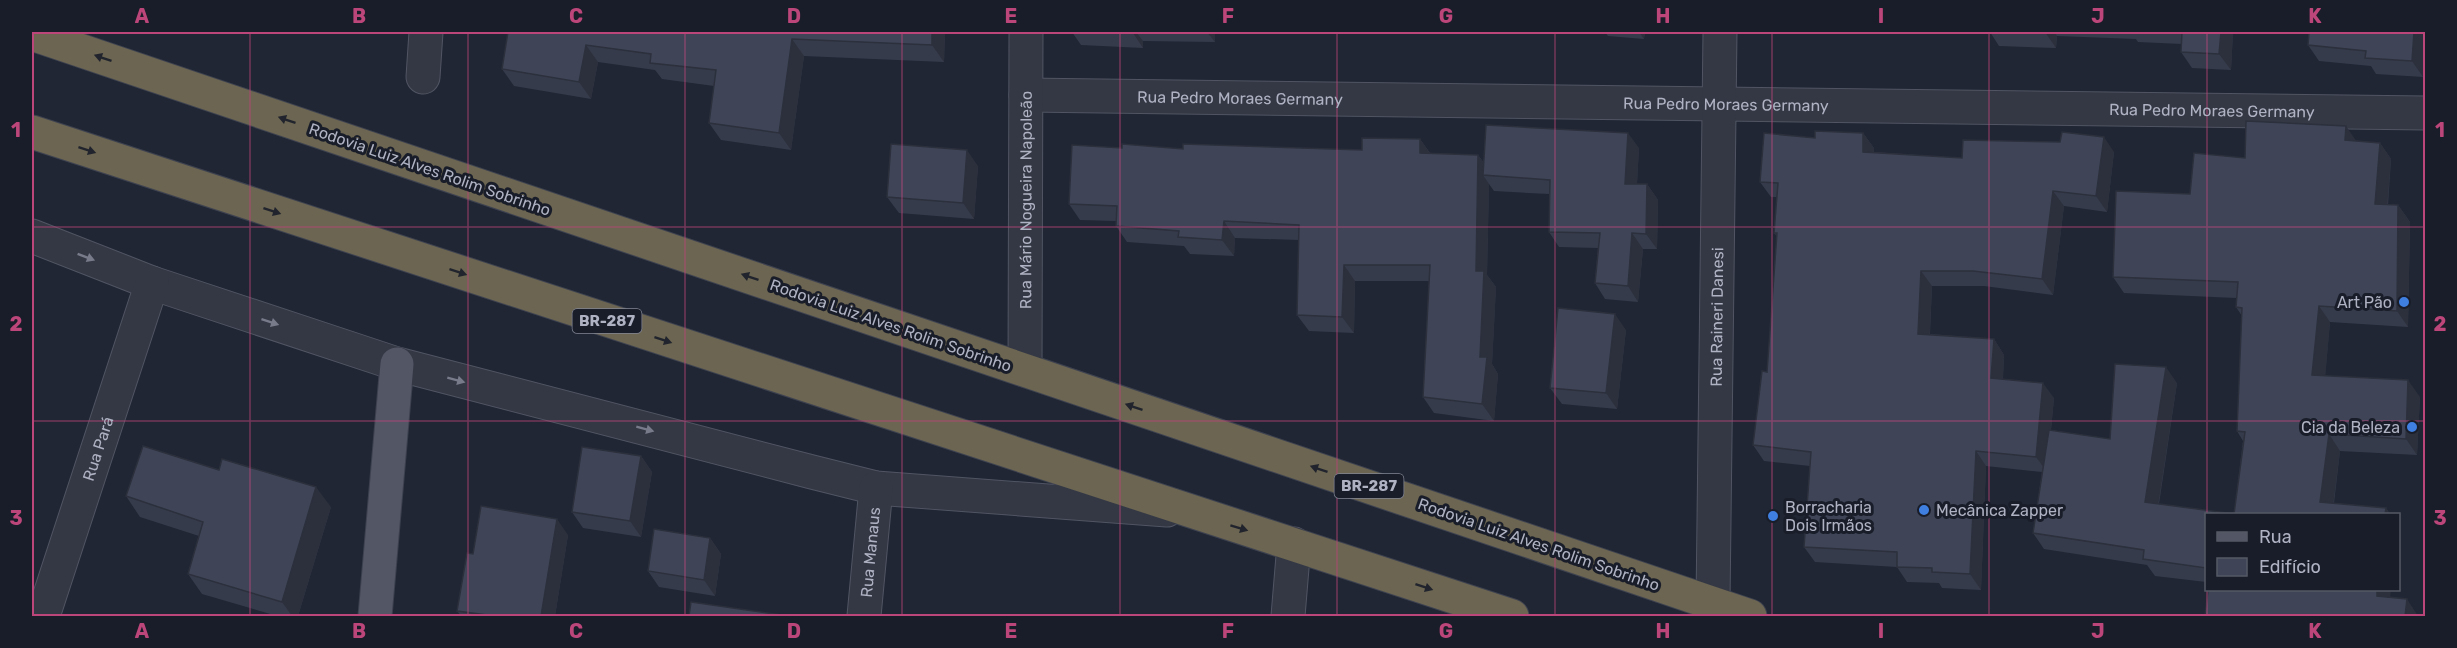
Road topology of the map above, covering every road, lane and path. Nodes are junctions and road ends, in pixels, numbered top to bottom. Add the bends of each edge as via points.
1 (426, 32) edge
2 (1026, 32) edge
3 (1720, 32) edge
4 (32, 34) edge
5 (423, 77) dead end
6 (1026, 95) junction
7 (1719, 106) junction
8 (2426, 114) edge
9 (32, 132) edge
10 (32, 236) edge
11 (152, 283) junction
12 (397, 364) junction
13 (1024, 370) junction
14 (876, 488) junction
15 (1182, 511) junction
16 (1294, 544) junction
17 (1713, 602) junction
18 (43, 616) edge
19 (375, 616) edge
20 (864, 616) edge
21 (1288, 616) edge
22 (1512, 616) edge
23 (1750, 616) edge

1 - 5 street
2 - 6 street, Rua Mário Nogueira Napoleão
3 - 7 street, Rua Raineri Danesi
13 -> 4 highway, Rodovia Luiz Alves Rolim Sobrinho / BR-287
6 - 7 street, Rua Pedro Moraes Germany
6 - 13 street, Rua Mário Nogueira Napoleão
7 - 8 street, Rua Pedro Moraes Germany
7 - 17 street, Rua Raineri Danesi
9 -> 15 highway, BR-287
10 -> 11 street
11 -> 12 street
11 - 18 street, Rua Pará
12 -> 14 street
12 - 19 main road
17 -> 13 highway, Rodovia Luiz Alves Rolim Sobrinho / BR-287
14 - 15 street
14 - 20 street, Rua Manaus
15 -> 16 highway, BR-287
16 - 21 street
16 -> 22 highway, BR-287
17 - 23 highway, Rodovia Luiz Alves Rolim Sobrinho / BR-287

